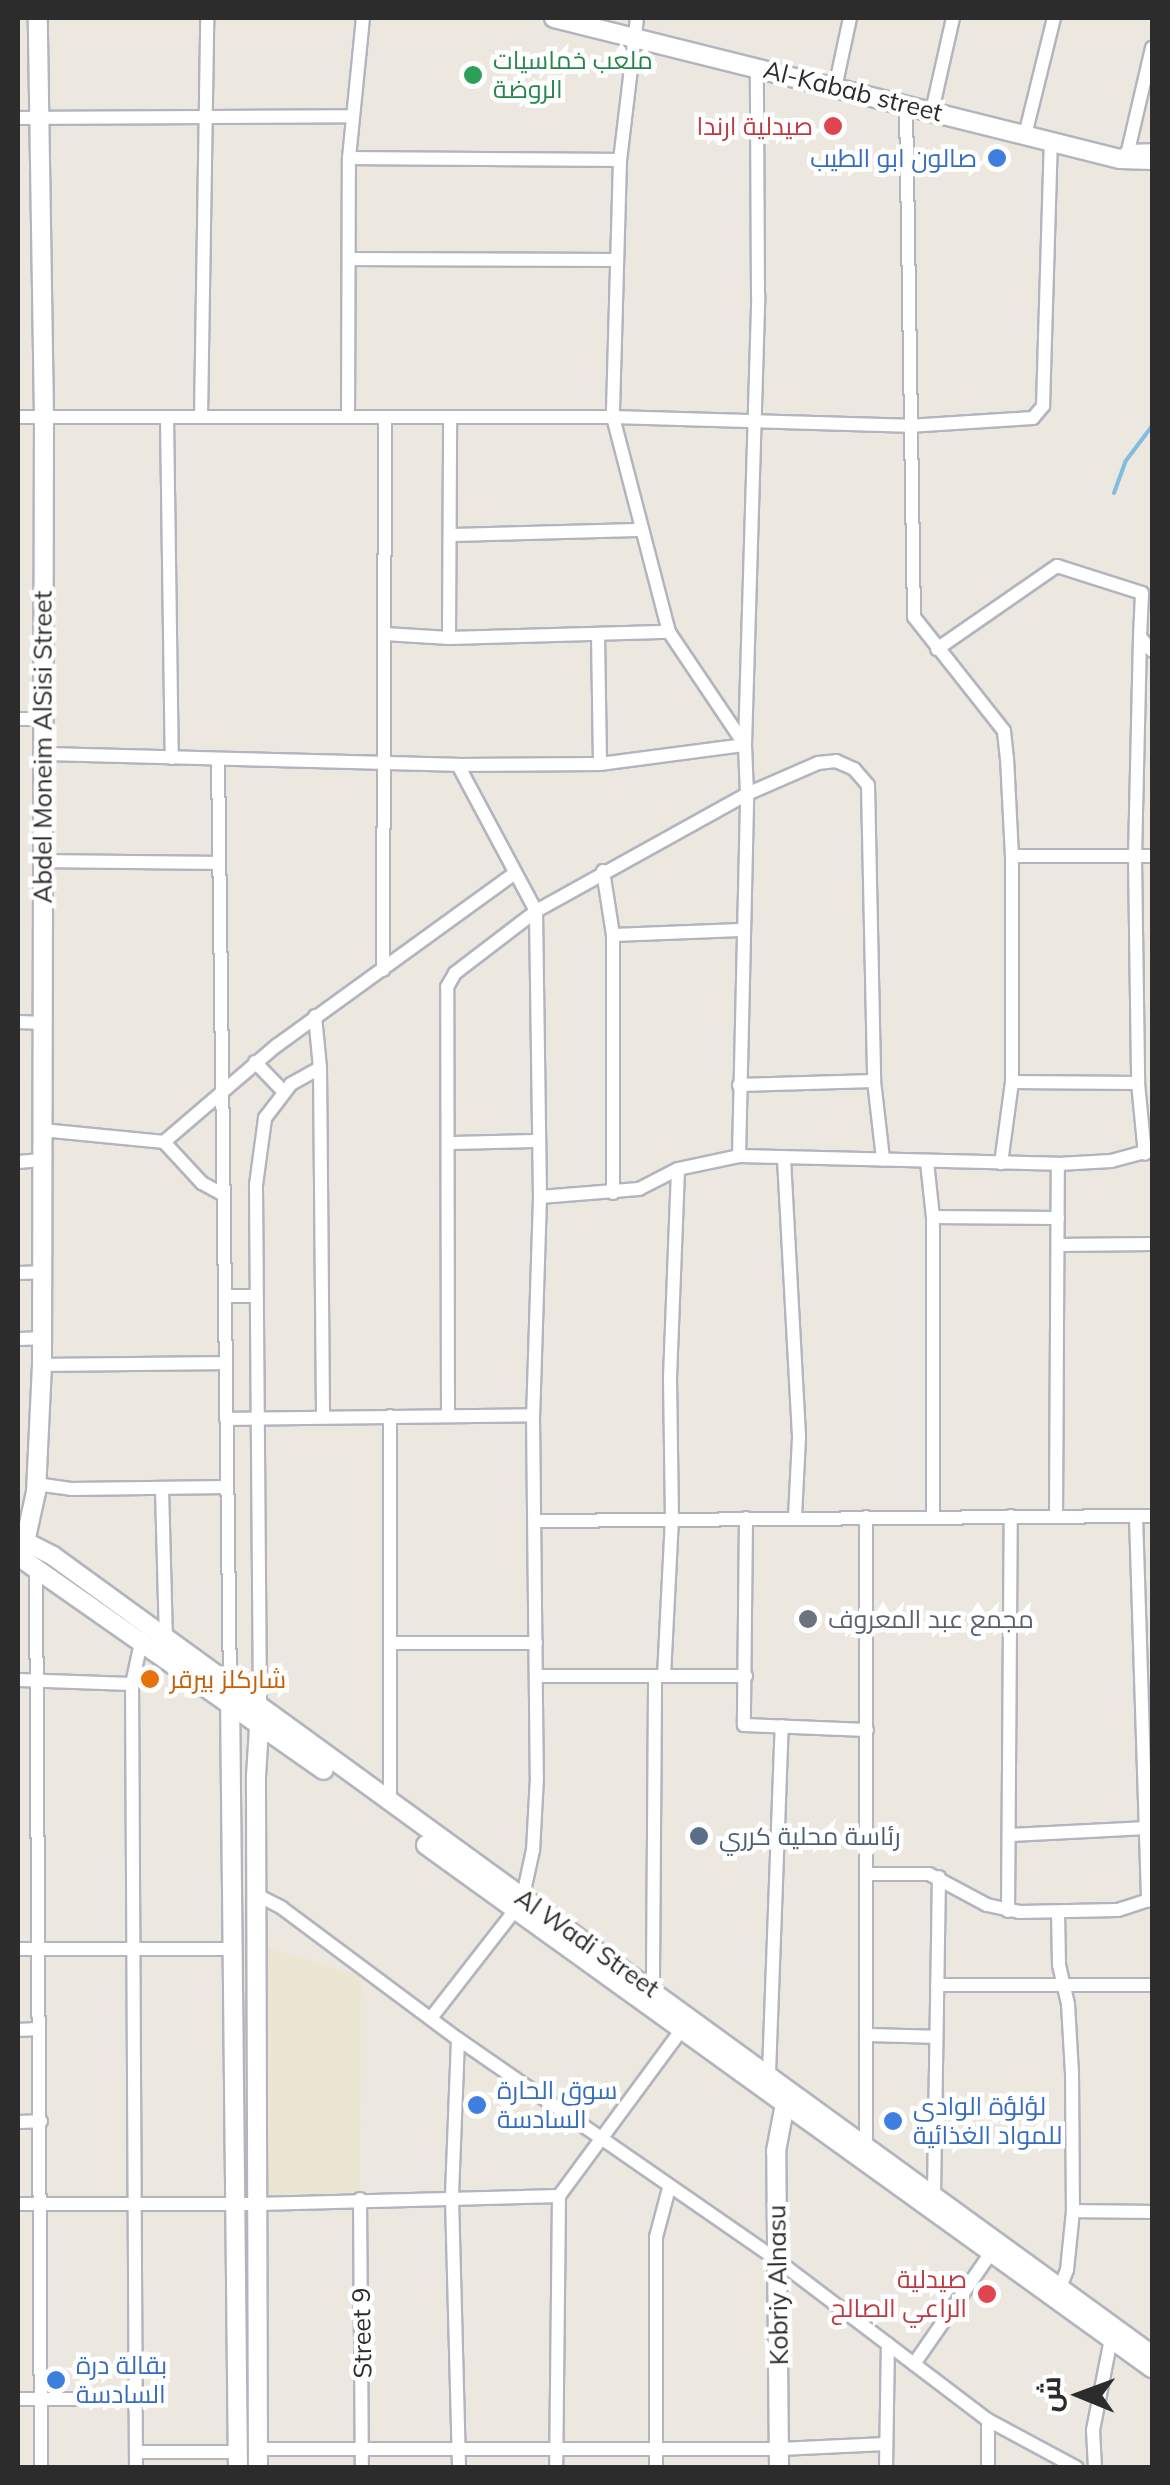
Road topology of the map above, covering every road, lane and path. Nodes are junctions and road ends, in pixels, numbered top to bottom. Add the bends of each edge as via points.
1 (38, 18) edge
2 (207, 18) edge
3 (363, 18) edge
4 (554, 18) edge
5 (850, 18) edge
6 (954, 18) edge
7 (1054, 18) edge
8 (634, 27) edge
9 (1152, 48) edge
10 (756, 68) junction
11 (834, 88) junction
12 (906, 104) junction
13 (932, 111) junction
14 (352, 116) junction
15 (202, 117) junction
16 (18, 118) edge
17 (39, 118) junction
18 (1025, 135) junction
19 (1050, 141) junction
20 (1152, 150) edge
21 (1124, 155) junction
22 (349, 158) junction
23 (620, 160) junction
24 (1152, 160) edge
25 (349, 258) junction
26 (616, 260) junction
27 (18, 417) edge
28 (44, 417) junction
29 (167, 417) junction
30 (201, 417) junction
31 (348, 417) junction
32 (385, 417) junction
33 (450, 417) junction
34 (614, 417) junction
35 (752, 420) junction
36 (908, 426) junction
37 (640, 530) junction
38 (450, 535) junction
39 (669, 632) junction
40 (385, 634) junction
41 (598, 635) junction
42 (1140, 637) junction
43 (449, 638) junction
44 (936, 649) junction
45 (1152, 651) edge
46 (18, 719) edge
47 (43, 719) junction
48 (745, 745) junction
49 (43, 754) junction
50 (172, 758) junction
51 (218, 760) junction
52 (384, 764) junction
53 (600, 764) junction
54 (458, 765) junction
55 (747, 794) junction
56 (1012, 856) junction
57 (1152, 856) edge
58 (1135, 857) junction
59 (42, 860) junction
60 (219, 863) junction
61 (603, 871) junction
62 (514, 874) junction
63 (536, 911) junction
64 (741, 930) junction
65 (612, 934) junction
66 (383, 970) junction
67 (315, 1016) junction
68 (18, 1022) edge
69 (44, 1022) junction
70 (255, 1062) junction
71 (320, 1068) junction
72 (874, 1080) junction
73 (1012, 1082) junction
74 (1138, 1083) junction
75 (740, 1084) junction
76 (222, 1091) junction
77 (284, 1092) junction
78 (42, 1130) junction
79 (164, 1142) junction
80 (449, 1142) junction
81 (538, 1142) junction
82 (1149, 1152) edge
83 (739, 1156) junction
84 (784, 1159) junction
85 (883, 1159) junction
86 (42, 1160) junction
87 (18, 1162) edge
88 (927, 1162) junction
89 (1001, 1163) junction
90 (1058, 1164) junction
91 (678, 1169) junction
92 (612, 1193) junction
93 (224, 1196) junction
94 (540, 1196) junction
95 (933, 1217) junction
96 (1058, 1218) junction
97 (1058, 1244) junction
98 (1152, 1244) edge
99 (42, 1272) junction
100 (18, 1273) edge
101 (225, 1296) junction
102 (255, 1296) junction
103 (18, 1338) edge
104 (42, 1338) junction
105 (226, 1363) junction
106 (42, 1366) junction
107 (323, 1415) junction
108 (534, 1415) junction
109 (390, 1416) junction
110 (448, 1416) junction
111 (226, 1419) junction
112 (258, 1419) junction
113 (34, 1477) junction
114 (162, 1488) junction
115 (227, 1488) junction
116 (933, 1516) junction
117 (1011, 1516) junction
118 (1056, 1516) junction
119 (1136, 1516) junction
120 (1152, 1516) edge
121 (866, 1517) junction
122 (746, 1518) junction
123 (796, 1518) junction
124 (672, 1520) junction
125 (536, 1521) junction
126 (18, 1523) edge
127 (20, 1545) edge
128 (36, 1566) junction
129 (166, 1637) junction
130 (142, 1638) junction
131 (390, 1643) junction
132 (536, 1643) junction
133 (536, 1676) junction
134 (659, 1676) junction
135 (746, 1676) junction
136 (18, 1680) edge
137 (37, 1680) junction
138 (132, 1684) junction
139 (230, 1694) junction
140 (260, 1715) junction
141 (782, 1726) junction
142 (867, 1730) junction
143 (390, 1803) junction
144 (18, 1812) edge
145 (36, 1812) junction
146 (1146, 1828) junction
147 (1012, 1835) junction
148 (866, 1874) junction
149 (939, 1876) junction
150 (257, 1896) junction
151 (1150, 1900) edge
152 (519, 1903) junction
153 (1008, 1911) junction
154 (1058, 1912) junction
155 (135, 1947) junction
156 (18, 1949) edge
157 (38, 1949) junction
158 (236, 1950) junction
159 (937, 1985) junction
160 (1062, 1985) junction
161 (1152, 1985) edge
162 (647, 1994) junction
163 (431, 2018) junction
164 (39, 2029) junction
165 (682, 2029) junction
166 (18, 2030) edge
167 (866, 2035) junction
168 (936, 2037) junction
169 (458, 2039) junction
170 (769, 2073) junction
171 (786, 2104) junction
172 (18, 2122) edge
173 (41, 2122) junction
174 (598, 2139) junction
175 (866, 2143) junction
176 (668, 2188) junction
177 (934, 2194) junction
178 (559, 2196) junction
179 (452, 2198) junction
180 (360, 2199) junction
181 (237, 2203) junction
182 (18, 2204) edge
183 (42, 2204) junction
184 (258, 2204) junction
185 (135, 2205) junction
186 (1072, 2211) junction
187 (1152, 2212) edge
188 (991, 2252) junction
189 (777, 2260) junction
190 (1060, 2285) junction
191 (1111, 2338) junction
192 (888, 2344) junction
193 (1152, 2354) edge
194 (914, 2364) junction
195 (1152, 2368) edge
196 (42, 2398) junction
197 (136, 2399) junction
198 (18, 2400) edge
199 (988, 2420) junction
200 (886, 2444) junction
201 (459, 2446) junction
202 (557, 2446) junction
203 (656, 2446) junction
204 (136, 2452) junction
205 (363, 2452) junction
206 (258, 2458) edge
207 (779, 2458) edge
208 (238, 2460) edge
209 (41, 2468) edge
210 (136, 2468) edge
211 (362, 2468) edge
212 (459, 2468) edge
213 (556, 2468) edge
214 (656, 2468) edge
215 (886, 2468) edge
216 (988, 2468) edge
217 (1077, 2468) edge
218 (1094, 2468) edge

1 - 17 street, Abdel Moneim AlSisi Street
2 - 15 street
3 - 14 street
4 - 8 street, Al-Kabab street
5 - 11 street
6 - 13 street
7 - 18 street
8 - 10 street, Al-Kabab street
8 - 23 street
9 - 21 street
10 - 11 street, Al-Kabab street
10 - 35 street
11 - 12 street, Al-Kabab street
12 - 13 street, Al-Kabab street
12 - 36 street
13 - 18 street, Al-Kabab street
14 - 15 street
14 - 22 street
15 - 17 street
15 - 30 street
16 - 17 street
17 - 28 street, Abdel Moneim AlSisi Street
18 - 19 street, Al-Kabab street
19 - 21 street, Al-Kabab street
19 - 36 street via 1040,414
20 - 21 street
21 - 24 street, Al-Kabab street
22 - 23 street
22 - 25 street
23 - 26 street
25 - 26 street
25 - 31 street
26 - 34 street
27 - 28 street
28 - 29 street
28 - 47 street, Abdel Moneim AlSisi Street
29 - 30 street
29 - 50 street
30 - 31 street
31 - 32 street
32 - 33 street
32 - 40 street
33 - 34 street
33 - 38 street
34 - 35 street
34 - 37 street
35 - 36 street
35 - 48 street
36 - 44 street via 914,617
37 - 38 street
37 - 39 street
38 - 43 street
39 - 41 street
39 - 48 street
40 - 43 street
40 - 52 street
41 - 43 street
41 - 53 street
42 - 44 street via 1142,593 1057,566
42 - 45 street
42 - 58 street
44 - 56 street via 1004,731
46 - 47 street
47 - 49 street, Abdel Moneim AlSisi Street
48 - 53 street
48 - 55 street
49 - 50 street
49 - 59 street, Abdel Moneim AlSisi Street
50 - 51 street
51 - 52 street
51 - 60 street
52 - 54 street
52 - 66 street
53 - 54 street
54 - 62 street
55 - 61 street
55 - 64 street
55 - 72 street via 818,762 854,769 868,785
56 - 58 street
56 - 73 street
57 - 58 street
58 - 74 street
59 - 60 street
59 - 69 street, Abdel Moneim AlSisi Street
60 - 76 street
61 - 63 street
61 - 65 street
62 - 63 street
62 - 66 street
63 - 80 street via 455,973 447,987
63 - 81 street
64 - 65 street
64 - 75 street
65 - 92 street
66 - 67 street
67 - 70 street
67 - 71 street
68 - 69 street
69 - 78 street, Abdel Moneim AlSisi Street
70 - 76 street
70 - 77 street
71 - 77 street
71 - 107 street
72 - 75 street
72 - 85 street
73 - 74 street
73 - 89 street
74 - 82 street
75 - 83 street
76 - 79 street
76 - 93 street
77 - 102 street via 262,1133
78 - 79 street
78 - 86 street, Abdel Moneim AlSisi Street
79 - 93 street via 202,1183
80 - 81 street
80 - 110 street
81 - 94 street
82 - 90 street
83 - 84 street
83 - 91 street
84 - 85 street
84 - 123 street via 799,1438
85 - 88 street
86 - 87 street
86 - 99 street, Abdel Moneim AlSisi Street
88 - 89 street
88 - 95 street
89 - 90 street
90 - 96 street
91 - 92 street
91 - 124 street
92 - 94 street
93 - 101 street
94 - 108 street
95 - 96 street
95 - 116 street
96 - 97 street
97 - 98 street
97 - 118 street
99 - 100 street
99 - 104 street, Abdel Moneim AlSisi Street
101 - 102 street
101 - 105 street
102 - 112 street
103 - 104 street
104 - 106 street, Abdel Moneim AlSisi Street
105 - 106 street
105 - 111 street
106 - 113 street, Abdel Moneim AlSisi Street
107 - 109 street
107 - 112 street
108 - 110 street
108 - 125 street
109 - 110 street
109 - 131 street
111 - 112 street
111 - 115 street
112 - 140 street
113 - 114 street via 70,1489
113 - 126 street
113 - 127 street via 34,1508
114 - 115 street
114 - 129 street
115 - 139 street
116 - 117 street
116 - 121 street
117 - 118 street
117 - 147 street
118 - 119 street
119 - 120 street
119 - 146 street
121 - 123 street
121 - 142 street
122 - 123 street
122 - 124 street
122 - 135 street
124 - 125 street
124 - 134 street
125 - 132 street
127 - 128 street, Al Wadi Street
127 - 129 street, Al Wadi Street via 53,1556
128 - 130 street, Al Wadi Street
128 - 137 street
129 - 139 street, Al Wadi Street
130 - 138 street
130 - 139 street, Al Wadi Street
131 - 132 street
131 - 143 street
132 - 133 street
133 - 134 street
133 - 152 street via 534,1834
134 - 135 street
134 - 162 street
135 - 141 street via 744,1724
136 - 137 street
137 - 138 street
137 - 145 street
138 - 155 street
139 - 140 street, Al Wadi Street
139 - 158 street
140 - 143 street, Al Wadi Street
140 - 150 street
140 - 152 street, Al Wadi Street
141 - 142 street
141 - 170 street
142 - 148 street
143 - 152 street, Al Wadi Street
144 - 145 street
145 - 157 street
146 - 147 street
146 - 151 street
147 - 153 street
148 - 149 street
148 - 167 street
149 - 153 street
149 - 159 street
150 - 163 street
150 - 184 street
151 - 154 street via 1118,1910
152 - 162 street, Al Wadi Street
152 - 163 street
153 - 154 street
154 - 160 street
155 - 157 street
155 - 158 street
155 - 185 street
156 - 157 street
157 - 164 street
158 - 181 street
159 - 160 street
159 - 168 street
160 - 161 street
160 - 186 street via 1072,2074
162 - 165 street, Al Wadi Street
162 - 170 street, Al Wadi Street
163 - 169 street
164 - 166 street
164 - 173 street
165 - 171 street, Al Wadi Street
165 - 174 street
167 - 168 street
167 - 175 street
168 - 177 street
169 - 174 street
169 - 179 street
170 - 175 street, Al Wadi Street
171 - 188 street, Al Wadi Street
171 - 189 street, Kobriy Alnasu via 776,2135
172 - 173 street
173 - 183 street
174 - 176 street
174 - 178 street
175 - 177 street, Al Wadi Street
176 - 189 street
176 - 203 street via 656,2237
177 - 190 street, Al Wadi Street
178 - 179 street
178 - 202 street
179 - 180 street
179 - 201 street
180 - 184 street
180 - 205 street, Street 9
181 - 184 street
181 - 185 street
181 - 208 street
182 - 183 street
183 - 185 street
183 - 196 street
184 - 206 street
185 - 197 street
186 - 187 street
186 - 190 street
188 - 191 street, Al Wadi Street
188 - 194 street
189 - 192 street
189 - 207 street, Kobriy Alnasu
190 - 193 street, Al Wadi Street
191 - 195 street, Al Wadi Street
191 - 218 street via 1094,2417
192 - 194 street
192 - 200 street
194 - 199 street
196 - 197 street
196 - 198 street
196 - 209 street
197 - 204 street
199 - 216 street
199 - 217 street
200 - 207 street
200 - 215 street
201 - 202 street
201 - 205 street
201 - 212 street
202 - 203 street
202 - 213 street
203 - 207 street
203 - 214 street
204 - 208 street
204 - 210 street
205 - 206 street
205 - 211 street, Street 9

